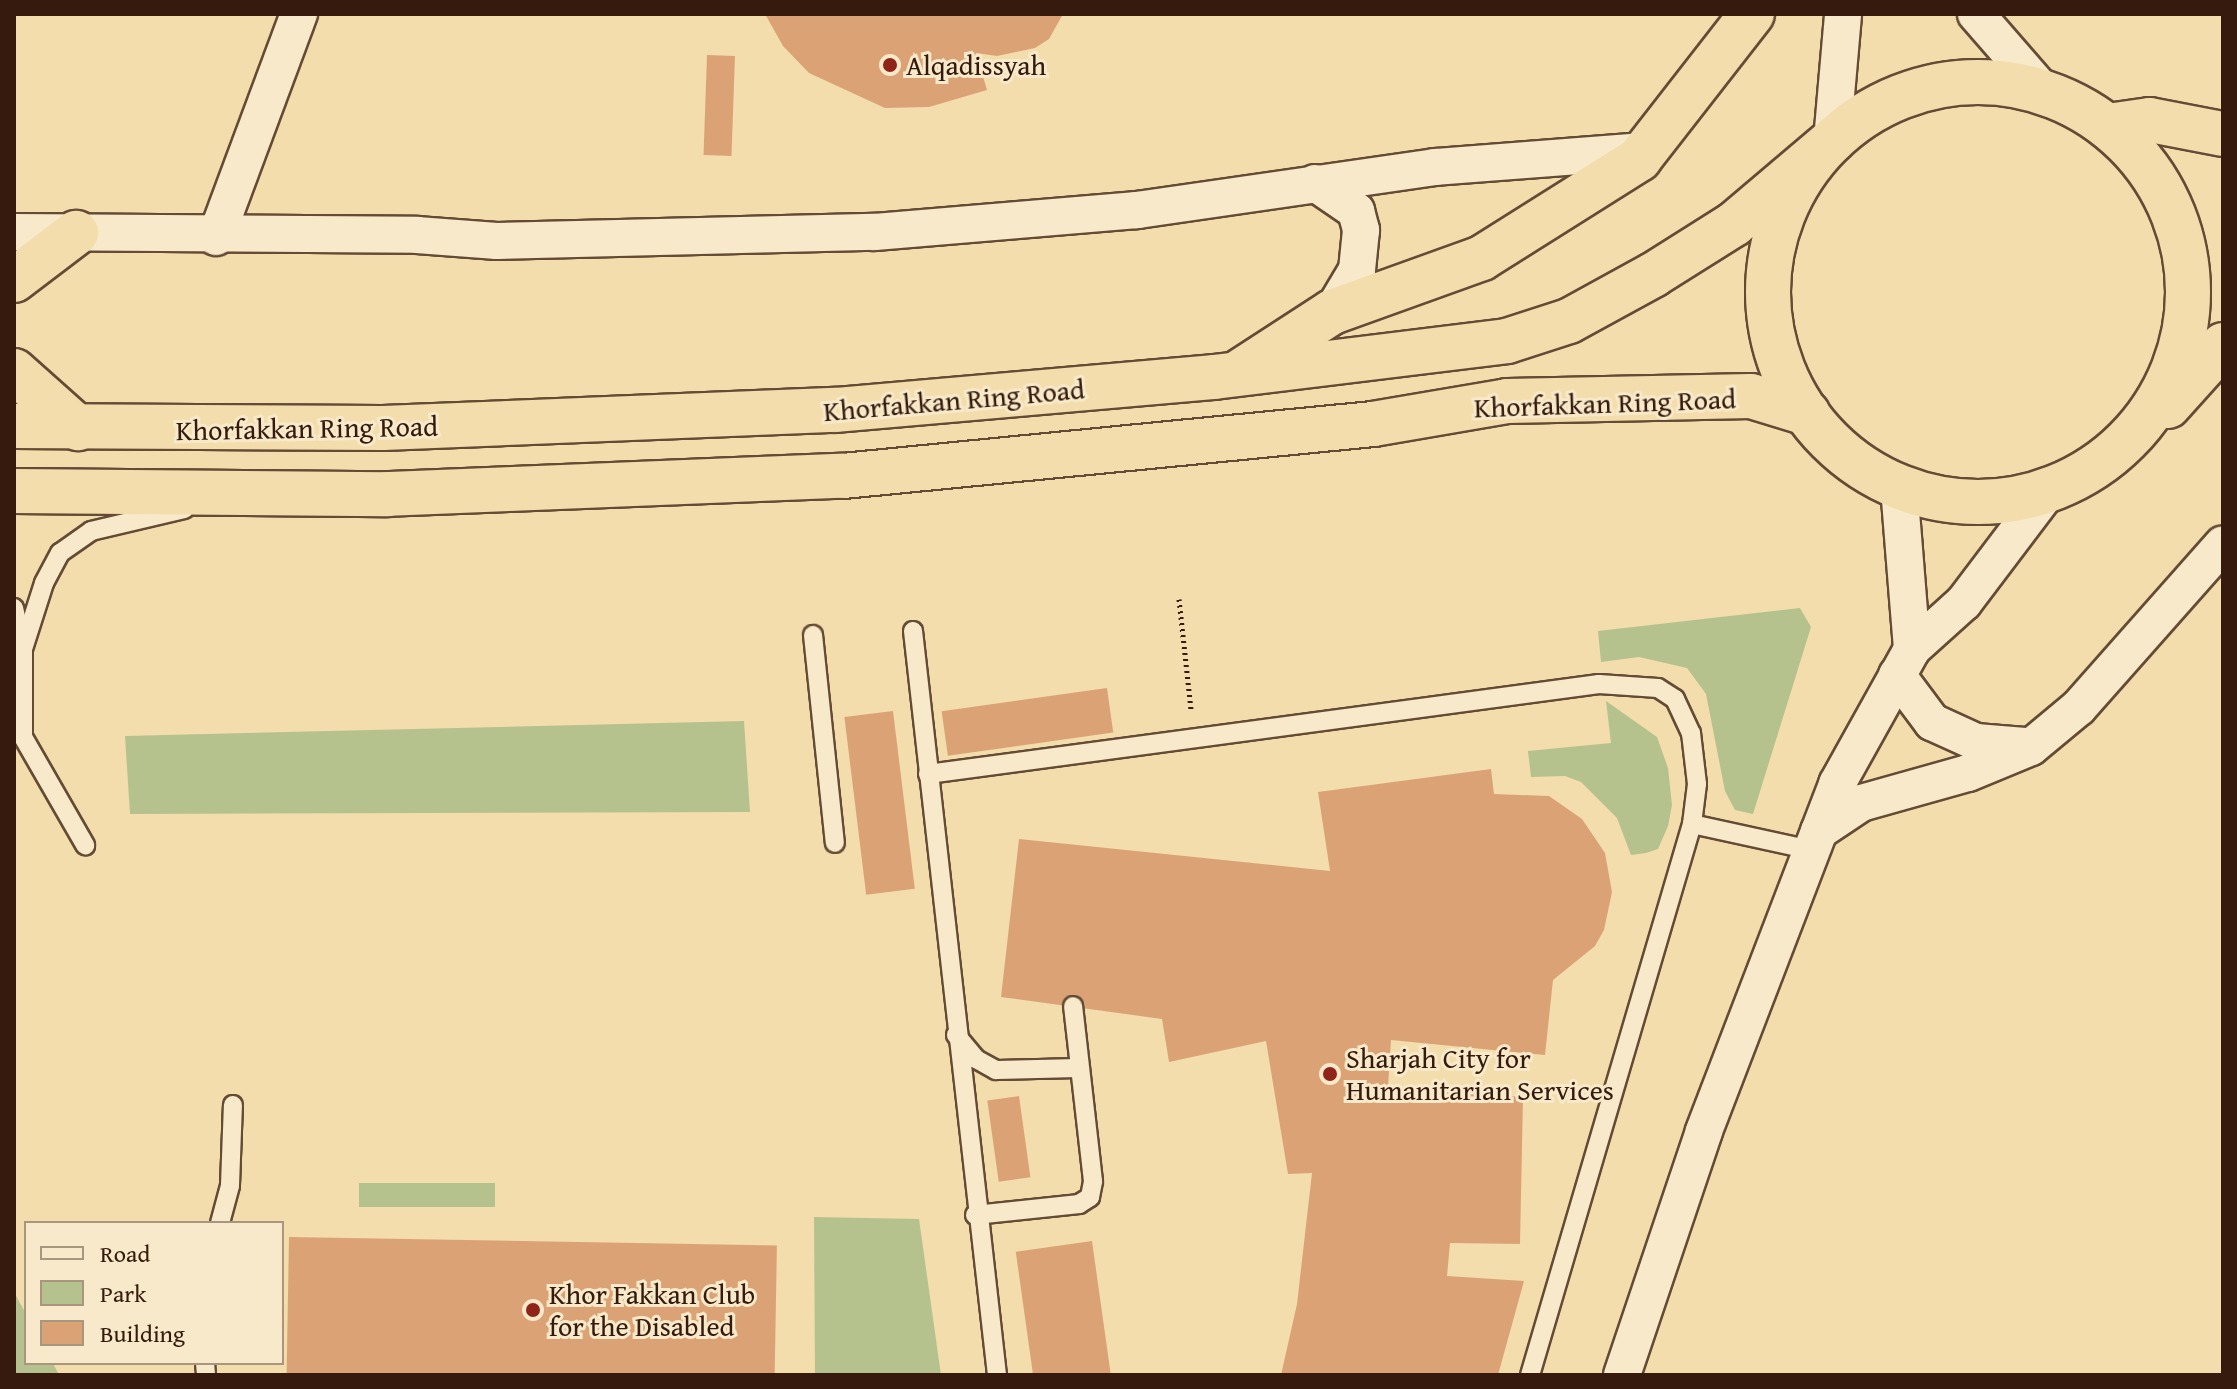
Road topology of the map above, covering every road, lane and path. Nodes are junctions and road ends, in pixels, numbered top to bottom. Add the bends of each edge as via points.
1 (299, 14) edge
2 (1752, 14) edge
3 (1843, 14) edge
4 (1976, 14) edge
5 (2043, 91) junction
6 (2108, 126) junction
7 (2223, 134) edge
8 (1832, 141) junction
9 (1645, 151) junction
10 (1315, 183) junction
11 (14, 232) edge
12 (76, 233) junction
13 (216, 237) junction
14 (14, 280) edge
15 (1332, 312) junction
16 (2223, 345) edge
17 (14, 371) edge
18 (1237, 374) junction
19 (1807, 413) junction
20 (2143, 423) junction
21 (14, 426) edge
22 (78, 428) junction
23 (1899, 487) junction
24 (14, 491) edge
25 (2048, 491) junction
26 (241, 495) junction
27 (2223, 544) edge
28 (1179, 599) dead end
29 (14, 608) edge
30 (913, 631) dead end
31 (813, 635) dead end
32 (23, 649) junction
33 (1904, 662) junction
34 (1194, 738) junction
35 (2031, 747) junction
36 (928, 774) junction
37 (1692, 824) junction
38 (1815, 840) junction
39 (835, 843) dead end
40 (85, 845) dead end
41 (1073, 1006) dead end
42 (956, 1035) junction
43 (1079, 1068) junction
44 (233, 1105) dead end
45 (975, 1215) junction
46 (221, 1221) edge
47 (997, 1375) edge
48 (1530, 1375) edge
49 (1622, 1375) edge

1 - 13 street
2 - 9 highway
3 - 8 street
4 - 5 street
5 - 6 highway
5 - 8 highway via 1979,81 1925,89 1884,103
6 - 7 highway via 2150,120
6 - 20 highway via 2157,180 2173,214 2187,273 2186,323 2178,358
8 - 18 highway, Khorfakkan Ring Road via 1734,224 1569,321 1507,341
8 - 19 highway via 1792,194 1772,256 1768,289 1778,354
9 - 10 street via 1566,153
9 - 15 highway via 1482,258
10 - 13 street via 1137,210 875,232 545,241 417,235
10 - 15 street via 1356,211 1361,230 1357,270
11 - 12 street
12 - 13 street
12 - 14 highway
15 - 18 highway
16 - 20 highway via 2180,398
17 - 22 highway
18 - 22 highway, Khorfakkan Ring Road via 836,410 610,422
19 - 23 highway via 1847,457
19 - 26 highway, Khorfakkan Ring Road via 1751,396 1507,401 1373,424 843,476 616,488
20 - 25 highway via 2101,464
21 - 22 highway, Khorfakkan Ring Road
23 - 25 highway via 1973,503
23 - 33 street
24 - 26 highway, Khorfakkan Ring Road
25 - 33 street via 1964,602
26 - 32 lane via 91,531 81,538 60,553 44,583
27 - 35 street via 2079,707
28 - 34 path
29 - 32 lane
30 - 36 lane
31 - 39 lane
32 - 40 lane via 23,737
33 - 35 street via 1932,722 1956,735
33 - 38 street via 1837,784
34 - 36 lane
34 - 37 lane via 1599,684 1658,688 1675,699 1691,733 1697,784
35 - 38 street via 1968,773 1861,803
36 - 42 lane
37 - 38 lane
37 - 48 lane
38 - 49 street via 1704,1131
41 - 43 lane
42 - 43 lane via 976,1059 996,1070
42 - 45 lane
43 - 45 lane via 1093,1181 1090,1197 1079,1204
44 - 46 lane via 230,1185
45 - 47 lane

